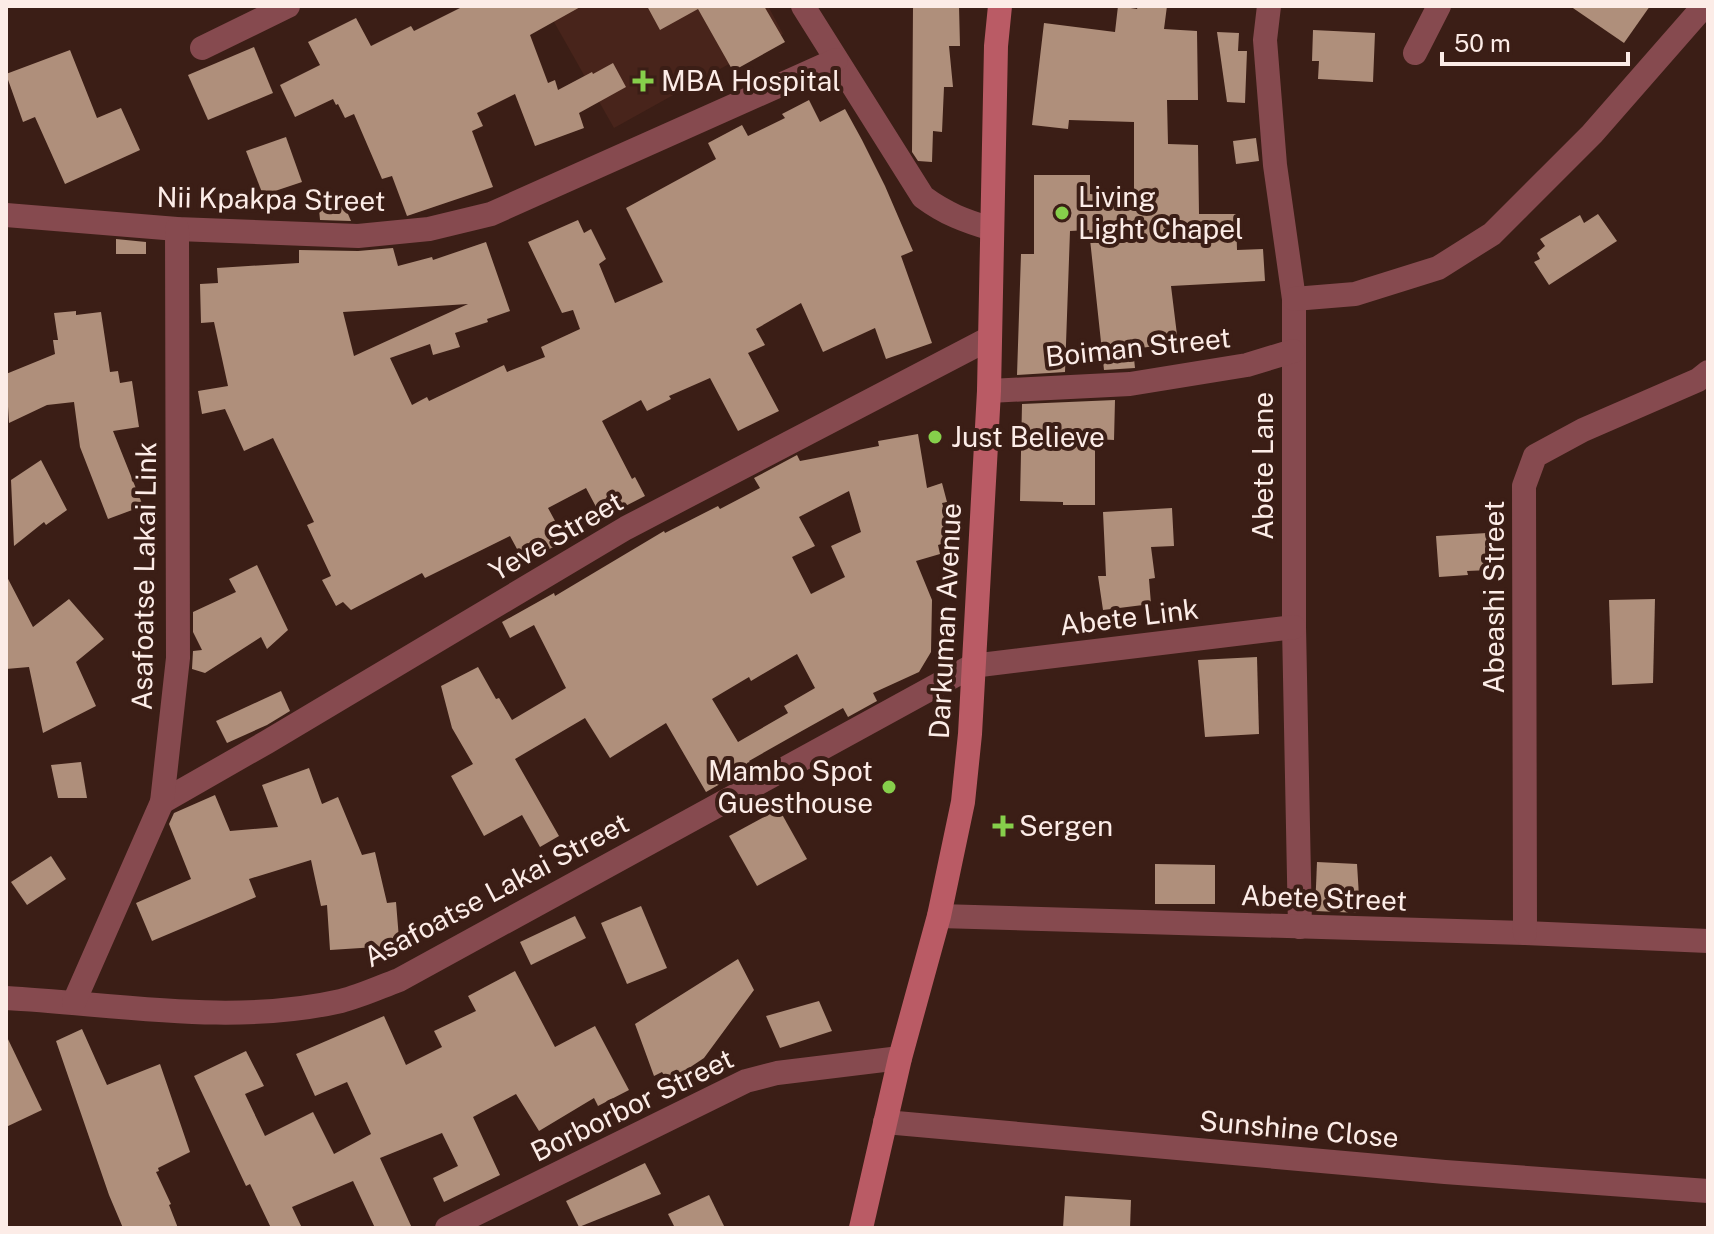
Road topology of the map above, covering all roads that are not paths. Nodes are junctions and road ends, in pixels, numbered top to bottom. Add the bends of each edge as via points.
1 (288, 6) edge
2 (803, 6) edge
3 (1000, 6) edge
4 (1269, 6) edge
5 (1439, 6) edge
6 (1704, 6) edge
7 (202, 48) dead end
8 (1415, 53) dead end
9 (836, 60) junction
10 (6, 215) edge
11 (177, 229) junction
12 (992, 229) junction
13 (1294, 299) junction
14 (990, 338) junction
15 (1293, 351) junction
16 (1708, 372) edge
17 (989, 391) junction
18 (1294, 627) junction
19 (972, 666) junction
20 (162, 802) junction
21 (939, 916) junction
22 (1300, 927) junction
23 (1525, 933) junction
24 (1708, 941) edge
25 (6, 998) edge
26 (74, 1002) junction
27 (900, 1058) junction
28 (885, 1122) junction
29 (1708, 1191) edge
30 (447, 1228) edge
31 (861, 1228) edge

1 - 7 street
2 - 9 street
3 - 12 street, Darkuman Avenue
4 - 13 street, Abete Lane via 1265,40 1275,165
5 - 8 street
6 - 13 street via 1592,134 1492,234 1438,268 1355,294
9 - 11 street, Nii Kpakpa Street via 491,214 429,229 358,236
9 - 12 street via 923,197 943,212
10 - 11 street, Nii Kpakpa Street
11 - 20 street, Asafoatse Lakai Link via 178,658
12 - 14 street, Darkuman Avenue
13 - 15 street, Abete Lane
14 - 17 street, Darkuman Avenue
14 - 20 street, Yeve Street via 626,528
15 - 17 street, Boiman Street via 1247,365 1130,384
15 - 18 street, Abete Lane
16 - 23 street, Abeashi Street via 1535,456 1524,486
17 - 19 street, Darkuman Avenue
18 - 19 street, Abete Link
18 - 22 street, Abete Lane
19 - 21 street, Darkuman Avenue via 963,802
19 - 26 street, Asafoatse Lakai Street via 399,980 343,1000 260,1011 196,1012
20 - 26 street, Asafoatse Lakai Link
21 - 22 street, Abete Street
21 - 27 street, Darkuman Avenue
22 - 23 street, Abete Street
23 - 24 street, Abete Street
25 - 26 street, Asafoatse Lakai Street
27 - 28 street, Darkuman Avenue
27 - 30 street, Borborbor Street via 746,1081
28 - 29 street, Sunshine Close
28 - 31 street, Darkuman Avenue

